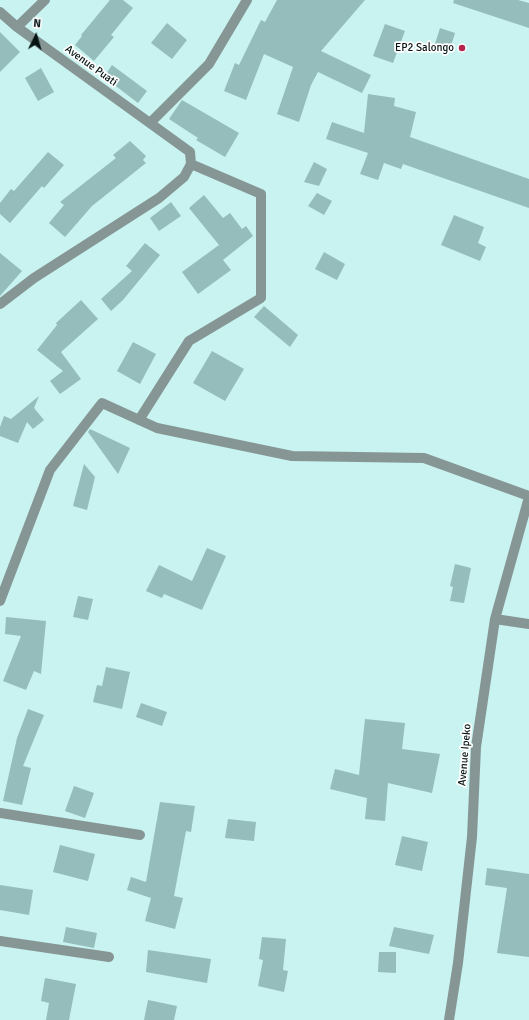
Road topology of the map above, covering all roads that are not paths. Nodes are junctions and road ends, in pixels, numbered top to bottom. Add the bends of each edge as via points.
1 (45, 0) edge
2 (247, 0) edge
3 (0, 12) edge
4 (17, 28) junction
5 (150, 123) junction
6 (191, 164) junction
7 (0, 304) edge
8 (139, 420) junction
9 (529, 496) edge
10 (0, 601) edge
11 (495, 620) junction
12 (529, 624) edge
13 (0, 812) edge
14 (140, 835) dead end
15 (0, 941) edge
16 (108, 957) dead end
17 (449, 1020) edge

1 - 4 street
2 - 5 street via 209,64
3 - 4 street, Avenue Puati
4 - 5 street, Avenue Puati
5 - 6 street, Avenue Puati via 190,152
6 - 7 street via 184,177 159,198 34,278
6 - 8 street via 261,194 261,298 188,342
8 - 9 street via 157,428 292,456 424,458
8 - 10 street via 102,403 54,464
9 - 11 street, Avenue Ipeko
11 - 12 street
11 - 17 street, Avenue Ipeko via 476,746 472,837
13 - 14 street
15 - 16 street

